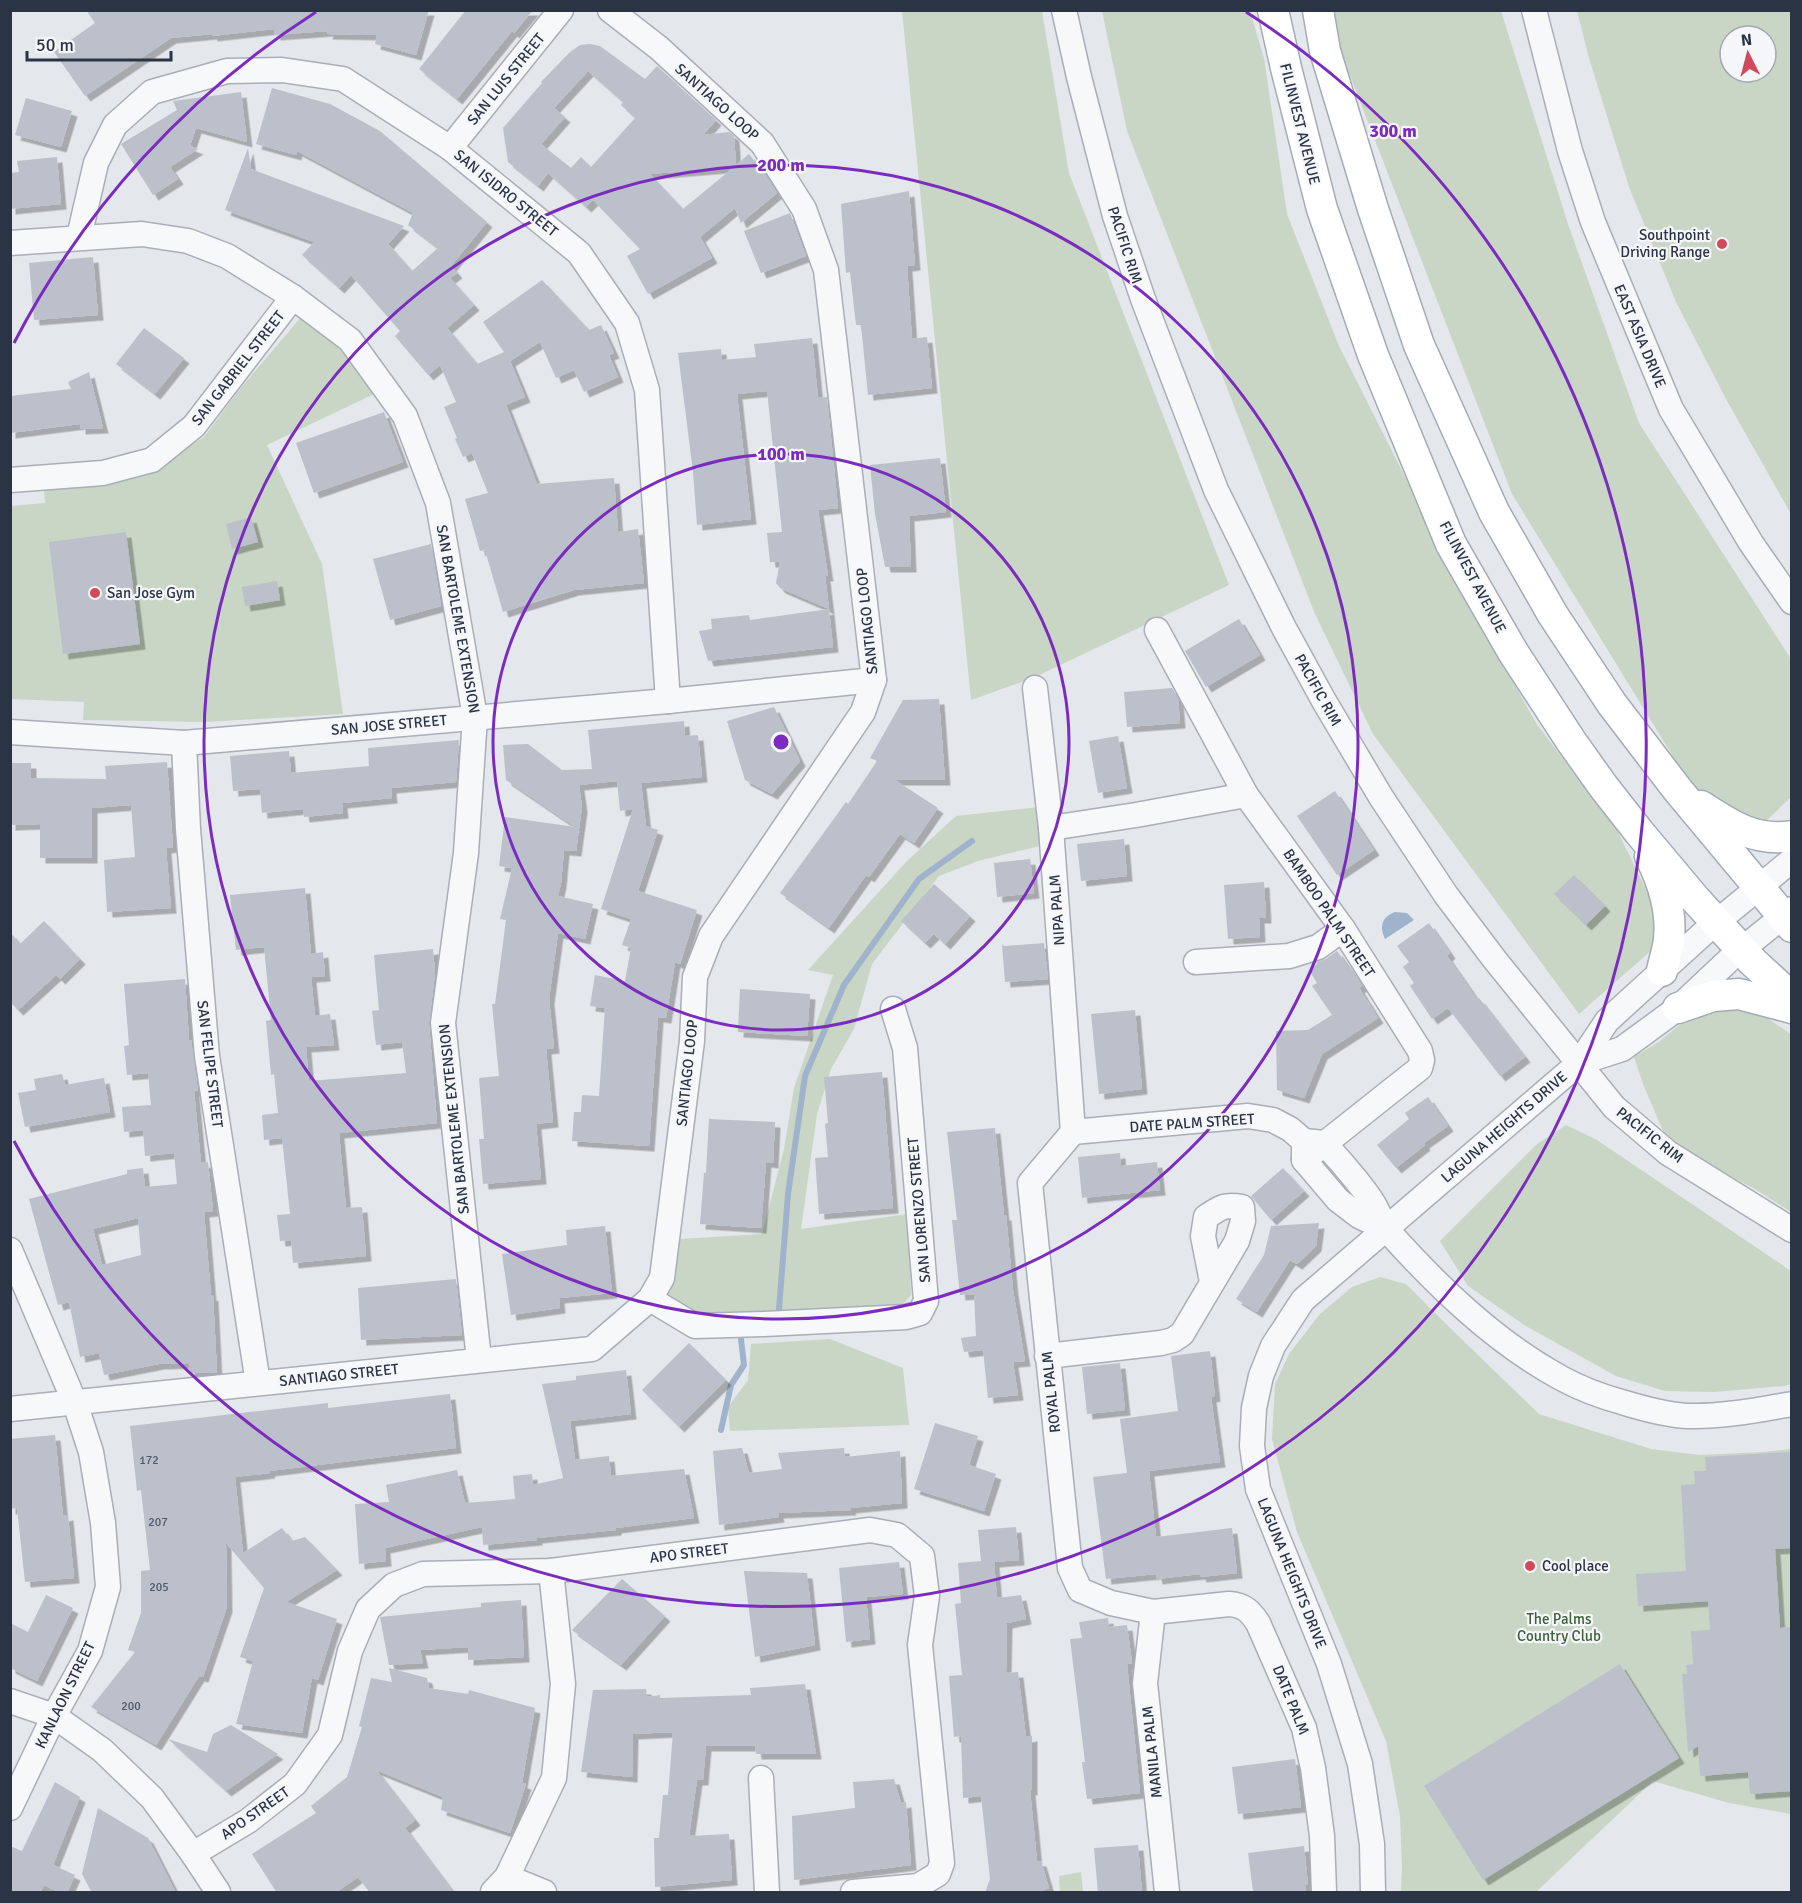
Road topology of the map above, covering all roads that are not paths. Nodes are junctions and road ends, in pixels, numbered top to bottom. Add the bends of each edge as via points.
1 (561, 10) edge
2 (610, 10) edge
3 (1064, 10) edge
4 (1273, 10) edge
5 (1318, 10) edge
6 (1534, 10) edge
7 (450, 148) junction
8 (79, 237) junction
9 (10, 243) edge
10 (294, 297) junction
11 (10, 480) edge
12 (1791, 602) edge
13 (1157, 630) dead end
14 (874, 680) junction
15 (1035, 688) dead end
16 (668, 701) junction
17 (475, 717) junction
18 (10, 732) edge
19 (184, 743) junction
20 (1677, 789) junction
21 (1246, 795) junction
22 (1051, 828) junction
23 (1638, 832) junction
24 (1791, 836) edge
25 (1791, 860) edge
26 (1759, 888) junction
27 (1788, 918) edge
28 (1716, 922) junction
29 (1343, 928) junction
30 (1743, 951) junction
31 (1196, 962) dead end
32 (1662, 971) junction
33 (1791, 998) edge
34 (1678, 1008) junction
35 (1791, 1008) edge
36 (892, 1009) dead end
37 (1579, 1063) junction
38 (1073, 1132) junction
39 (1311, 1148) junction
40 (1386, 1228) junction
41 (1791, 1230) edge
42 (10, 1250) edge
43 (1212, 1282) dead end
44 (650, 1299) junction
45 (1047, 1356) junction
46 (479, 1360) junction
47 (258, 1383) junction
48 (75, 1403) junction
49 (1791, 1404) edge
50 (10, 1409) edge
51 (551, 1571) junction
52 (1153, 1612) junction
53 (10, 1701) edge
54 (54, 1716) junction
55 (761, 1778) dead end
56 (10, 1808) edge
57 (193, 1854) junction
58 (500, 1885) edge
59 (218, 1893) edge
60 (544, 1893) edge
61 (767, 1893) edge
62 (854, 1893) edge
63 (1167, 1893) edge
64 (1324, 1893) edge
65 (1373, 1893) edge

1 - 7 street, SAN LUIS STREET
2 - 14 street, SANTIAGO LOOP via 659,48 762,143 804,209 826,270
3 - 37 street, PACIFIC RIM via 1122,237 1216,490 1247,554 1324,701 1381,798 1446,895
4 - 23 main road, FILINVEST AVENUE via 1322,209 1373,356 1451,544 1513,652 1571,741
5 - 20 main road via 1325,51 1366,187 1419,345 1494,512 1553,615 1612,705
6 - 12 street, EAST ASIA DRIVE via 1570,151 1593,222 1671,409
7 - 8 street, SAN ISIDRO STREET via 343,79 282,70 227,71 152,92 115,125 96,163
7 - 16 street, SAN ISIDRO STREET via 579,253 627,322 647,390
8 - 9 street, SAN BARTOLEME EXTENSION
8 - 10 street, SAN BARTOLEME EXTENSION via 142,234 188,241 227,256
10 - 11 street, SAN GABRIEL STREET via 195,426 152,460 103,473
10 - 17 street, SAN BARTOLEME EXTENSION via 350,340 405,416 438,502
13 - 21 street, BAMBOO PALM STREET
14 - 16 street, SAN JOSE STREET
14 - 44 street, SANTIAGO LOOP via 863,712 711,936 695,977 692,1041 662,1278
15 - 22 street, NIPA PALM
16 - 17 street, SAN JOSE STREET
17 - 19 street, SAN JOSE STREET
17 - 46 street, SAN BARTOLEME EXTENSION via 466,854 443,1023
18 - 19 street, SAN JOSE STREET
19 - 47 street, SAN FELIPE STREET via 207,1056
20 - 24 main road via 1742,830 1763,837
20 - 26 main road
21 - 22 street
21 - 29 street, BAMBOO PALM STREET
22 - 38 street, NIPA PALM
23 - 28 main road, FILINVEST AVENUE
23 - 32 main road via 1659,873 1669,914 1669,940
25 - 26 street, LAGUNA HEIGHTS DRIVE
26 - 27 main road
26 - 28 street, LAGUNA HEIGHTS DRIVE
27 - 30 street, LAGUNA HEIGHTS DRIVE
28 - 30 main road, FILINVEST AVENUE
28 - 32 street, LAGUNA HEIGHTS DRIVE
29 - 31 street via 1318,948 1289,956
29 - 39 street, BAMBOO PALM STREET via 1422,1060 1420,1068
30 - 33 main road, FILINVEST AVENUE
30 - 34 street, LAGUNA HEIGHTS DRIVE
32 - 37 street, LAGUNA HEIGHTS DRIVE via 1607,1022
34 - 35 main road via 1713,996 1739,994
34 - 37 street, LAGUNA HEIGHTS DRIVE via 1622,1049
36 - 44 street, SAN LORENZO STREET via 905,1048 926,1301 920,1313 906,1317 695,1326
37 - 40 street, LAGUNA HEIGHTS DRIVE
37 - 41 street, PACIFIC RIM via 1614,1107 1668,1153
38 - 39 street, DATE PALM STREET via 1248,1116 1274,1120
38 - 45 street, ROYAL PALM via 1030,1183
39 - 40 street, DATE PALM STREET via 1338,1200 1359,1216
40 - 49 street via 1482,1323 1562,1379 1644,1409 1686,1416
40 - 65 street, LAGUNA HEIGHTS DRIVE via 1303,1300 1273,1346 1254,1408 1252,1446 1258,1489 1329,1664 1360,1764 1372,1844
42 - 48 street, KANLAON STREET
43 - 45 street via 1182,1334 1173,1340
44 - 46 street, SANTIAGO STREET via 592,1348
45 - 52 street, ROYAL PALM via 1070,1568 1080,1590 1111,1603
46 - 47 street, SANTIAGO STREET
47 - 48 street, SANTIAGO STREET
48 - 50 street, SANTIAGO STREET
48 - 54 street, KANLAON STREET via 91,1452 103,1522 108,1587 90,1651
51 - 57 street, APO STREET via 423,1574 394,1585 368,1609 350,1651 330,1736 295,1784 248,1821
51 - 58 street via 563,1684 554,1778
51 - 62 street, APO STREET via 870,1530 897,1535 921,1556 927,1596 920,1645 942,1863 938,1874 918,1886
52 - 63 street, MANILA PALM via 1145,1683
52 - 64 street, DATE PALM via 1241,1605 1258,1623 1304,1728 1322,1836
53 - 54 street
54 - 56 street, KANLAON STREET
54 - 57 street via 102,1750 152,1798
55 - 61 street
57 - 59 street
58 - 60 street

